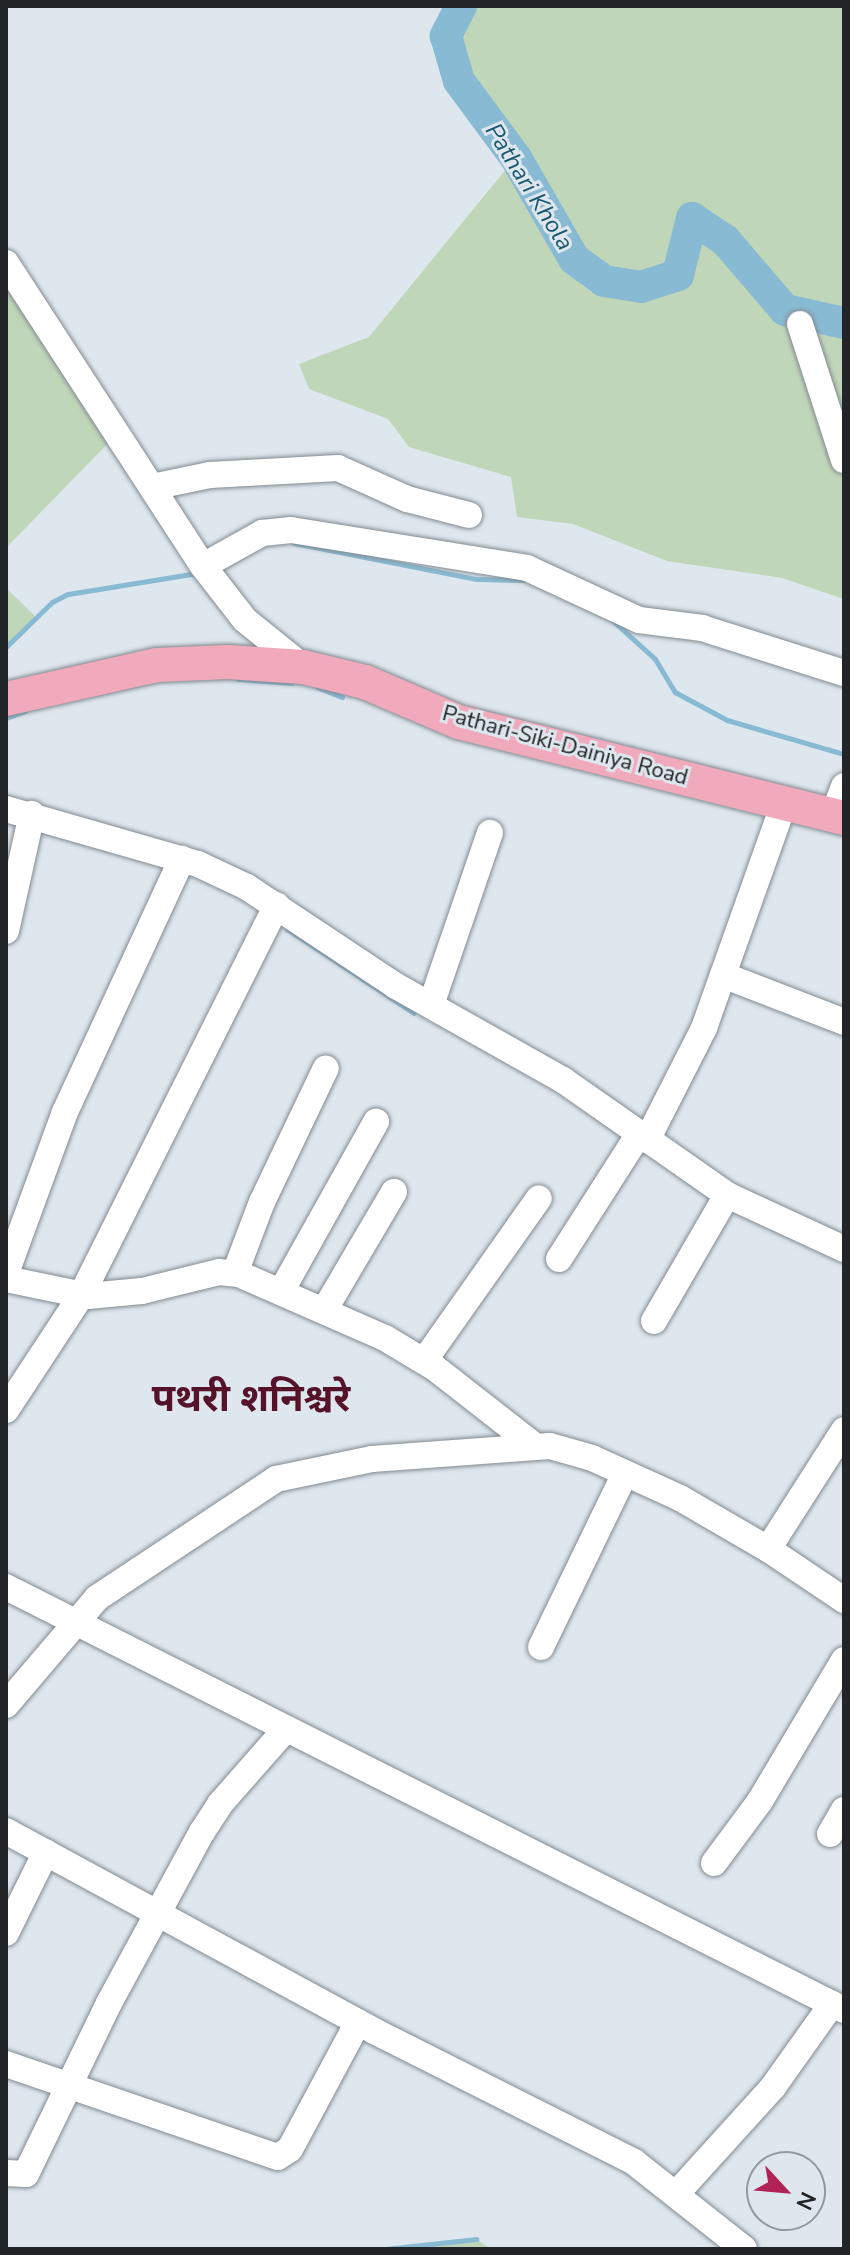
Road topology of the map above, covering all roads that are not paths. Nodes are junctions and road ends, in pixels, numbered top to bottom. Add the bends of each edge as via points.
1 (6, 263) edge
2 (800, 324) dead end
3 (844, 460) edge
4 (152, 487) junction
5 (469, 515) dead end
6 (203, 566) junction
7 (303, 667) junction
8 (844, 673) edge
9 (6, 699) edge
10 (785, 801) junction
11 (840, 806) edge
12 (19, 812) edge
13 (490, 833) dead end
14 (182, 859) junction
15 (277, 905) junction
16 (6, 931) edge
17 (723, 975) junction
18 (431, 1005) junction
19 (844, 1022) edge
20 (326, 1068) dead end
21 (376, 1122) dead end
22 (643, 1137) junction
23 (394, 1192) dead end
24 (727, 1195) junction
25 (539, 1198) dead end
26 (844, 1249) edge
27 (559, 1259) dead end
28 (235, 1273) junction
29 (6, 1276) edge
30 (282, 1290) junction
31 (81, 1296) junction
32 (325, 1309) junction
33 (654, 1321) dead end
34 (424, 1361) junction
35 (6, 1410) edge
36 (844, 1430) edge
37 (535, 1446) junction
38 (625, 1473) junction
39 (768, 1549) junction
40 (6, 1587) edge
41 (844, 1600) edge
42 (75, 1622) junction
43 (541, 1647) dead end
44 (844, 1660) edge
45 (6, 1705) edge
46 (285, 1730) junction
47 (844, 1810) edge
48 (6, 1831) edge
49 (830, 1834) dead end
50 (46, 1852) junction
51 (714, 1863) dead end
52 (159, 1911) junction
53 (6, 1933) edge
54 (841, 2007) edge
55 (358, 2022) junction
56 (6, 2064) edge
57 (69, 2083) junction
58 (6, 2173) edge
59 (677, 2193) junction
60 (744, 2249) edge

1 - 4 street
2 - 3 street
4 - 5 street via 210,475 338,468 421,504
4 - 6 street
6 - 7 street via 245,620
6 - 8 street via 262,533 291,530 527,568 639,620 702,628
7 - 9 main road, Pathari-Siki-Dainiya Road via 157,665
7 - 10 main road, Pathari-Siki-Dainiya Road via 365,682 459,722
10 - 11 main road, Pathari-Siki-Dainiya Road
10 - 17 street
12 - 14 street
12 - 16 street
13 - 18 street
14 - 15 street
14 - 29 street via 65,1112 30,1195
15 - 18 street
15 - 31 street
17 - 19 street
17 - 22 street via 704,1028
18 - 22 street via 518,1052
20 - 28 street
21 - 30 street
22 - 24 street
22 - 27 street
23 - 32 street
24 - 26 street
24 - 33 street
25 - 34 street
28 - 30 street
28 - 31 street via 219,1272 142,1291
29 - 31 street
30 - 32 street
31 - 35 street
32 - 34 street
34 - 37 street
36 - 39 street
37 - 38 street via 592,1458
37 - 42 street via 372,1459 276,1479 125,1577
38 - 39 street
38 - 43 street
39 - 41 street
40 - 42 street
42 - 45 street
42 - 46 street
44 - 51 street via 760,1801
46 - 52 street via 220,1804
46 - 54 street
47 - 49 street
48 - 50 street
50 - 52 street
50 - 53 street
52 - 55 street
52 - 57 street
54 - 59 street
55 - 57 street via 290,2149 278,2157
55 - 59 street via 634,2162
56 - 57 street
57 - 58 street via 26,2174
59 - 60 street

